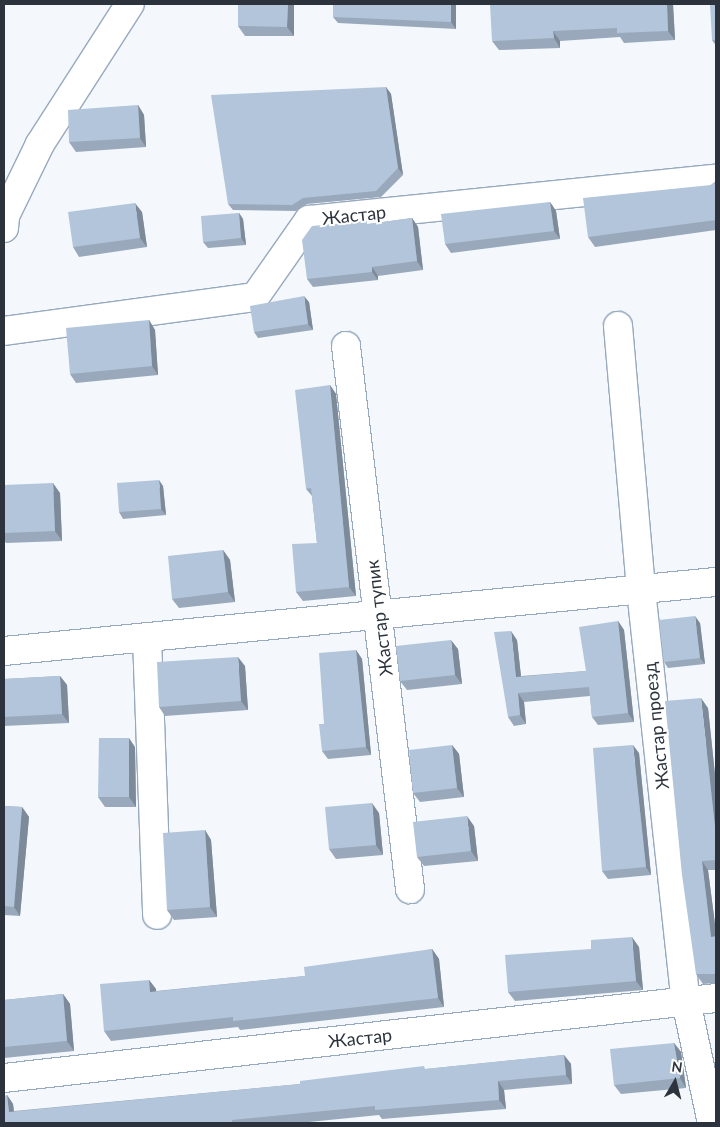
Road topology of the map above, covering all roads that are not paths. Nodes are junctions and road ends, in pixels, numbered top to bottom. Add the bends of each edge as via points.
1 (130, 4) edge
2 (716, 179) edge
3 (4, 228) edge
4 (618, 326) dead end
5 (4, 331) edge
6 (346, 346) dead end
7 (716, 582) edge
8 (641, 590) junction
9 (379, 615) junction
10 (147, 638) junction
11 (4, 652) edge
12 (410, 889) dead end
13 (158, 915) dead end
14 (716, 998) edge
15 (686, 1001) junction
16 (4, 1078) edge
17 (712, 1123) edge

1 - 3 street via 40,144 5,216
2 - 5 street, Жастар via 309,220 255,297
4 - 8 street, Жастар проезд
6 - 9 street, Жастар тупик
7 - 8 street
8 - 9 street
8 - 15 street, Жастар проезд
9 - 10 street
9 - 12 street, Жастар тупик
10 - 11 street
10 - 13 street
14 - 15 street, Жастар
15 - 16 street, Жастар
15 - 17 street, Жастар проезд

